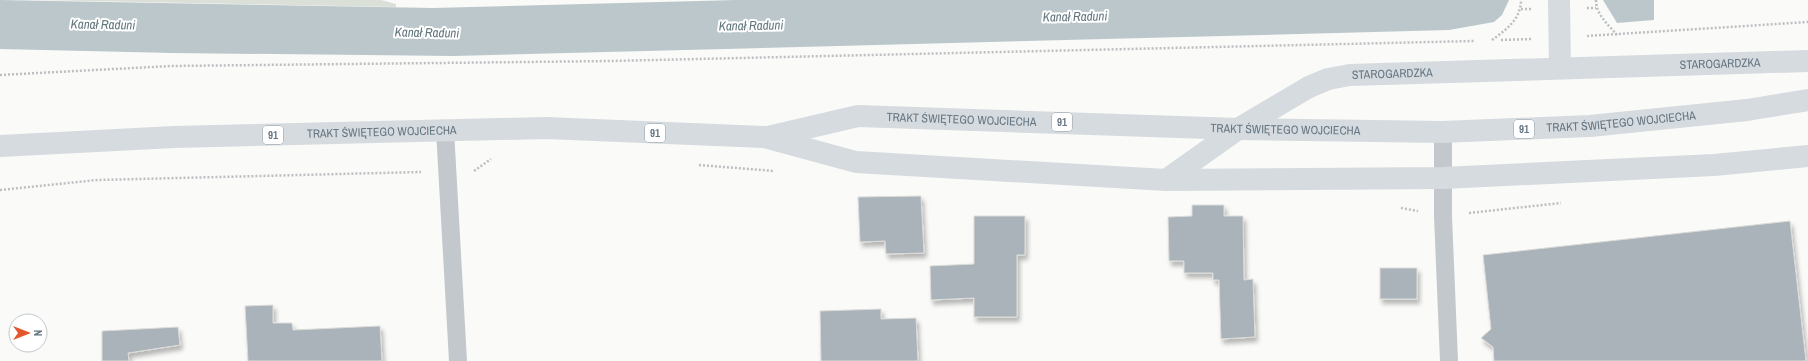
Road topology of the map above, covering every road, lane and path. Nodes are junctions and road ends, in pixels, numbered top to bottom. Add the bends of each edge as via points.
1 (1521, 0) edge
2 (1559, 0) edge
3 (1596, 0) edge
4 (1808, 22) edge
5 (1476, 41) dead end
6 (1484, 41) dead end
7 (1808, 61) edge
8 (1560, 68) junction
9 (0, 75) edge
10 (1808, 100) edge
11 (1238, 129) junction
12 (446, 130) junction
13 (1443, 132) junction
14 (764, 137) junction
15 (0, 146) edge
16 (1808, 156) edge
17 (1443, 178) junction
18 (1166, 180) junction
19 (458, 361) edge
20 (1449, 361) edge

1 - 6 path via 1521,9 1508,28 1492,40
2 - 8 main road
3 - 4 path via 1600,16 1618,35
5 - 9 path via 611,61 171,66
7 - 8 main road, STAROGARDZKA
8 - 11 main road, STAROGARDZKA via 1350,75 1328,79 1309,87
10 - 13 main road, TRAKT ŚWIĘTEGO WOJCIECHA / 91 via 1747,110 1590,126
11 - 13 main road, TRAKT ŚWIĘTEGO WOJCIECHA / 91
11 - 14 main road, TRAKT ŚWIĘTEGO WOJCIECHA / 91 via 858,116
11 - 18 main road, STAROGARDZKA
12 - 14 main road, TRAKT ŚWIĘTEGO WOJCIECHA / 91 via 546,128
12 - 15 main road, TRAKT ŚWIĘTEGO WOJCIECHA / 91 via 116,139
12 - 19 lane
13 - 17 lane
14 - 18 main road, TRAKT ŚWIĘTEGO WOJCIECHA / 91 via 856,162
16 - 17 main road, TRAKT ŚWIĘTEGO WOJCIECHA / 91 via 1714,165
17 - 18 main road, TRAKT ŚWIĘTEGO WOJCIECHA / 91
17 - 20 lane

